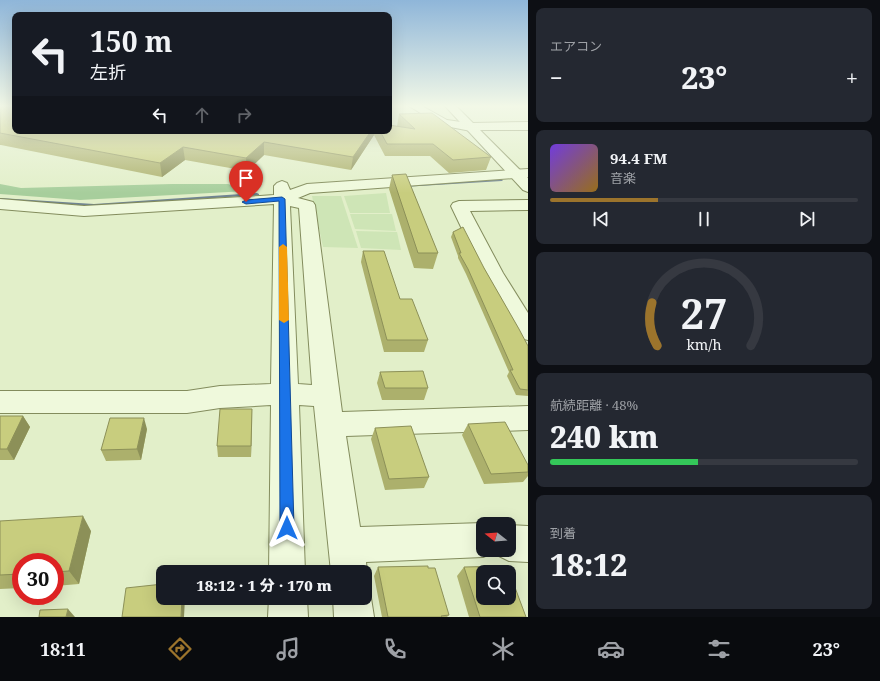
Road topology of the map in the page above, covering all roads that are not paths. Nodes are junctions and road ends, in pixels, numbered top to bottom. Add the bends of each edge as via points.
1 (479, 135) edge
2 (522, 173) edge
3 (528, 187) edge
4 (282, 193) junction
5 (0, 204) edge
6 (528, 205) edge
7 (283, 276) junction
8 (316, 277) junction
9 (528, 332) edge
10 (286, 394) junction
11 (326, 396) junction
12 (0, 402) edge
13 (528, 418) edge
14 (330, 424) junction
15 (476, 539) edge
16 (516, 543) edge
17 (528, 544) edge
18 (348, 558) edge
19 (288, 565) edge
20 (288, 605) edge
21 (353, 605) edge
22 (288, 617) edge
23 (354, 617) edge

1 - 2 street
2 - 3 street
2 - 4 street
4 - 5 street via 84,211
4 - 7 street
4 - 8 street via 307,205
6 - 9 street via 459,206
7 - 8 street
7 - 10 street
8 - 11 street
10 - 11 street
10 - 12 street via 220,397 187,402
10 - 19 street
11 - 14 street
13 - 14 street
14 - 18 street
15 - 18 street
16 - 17 street
20 - 22 street
21 - 23 street

